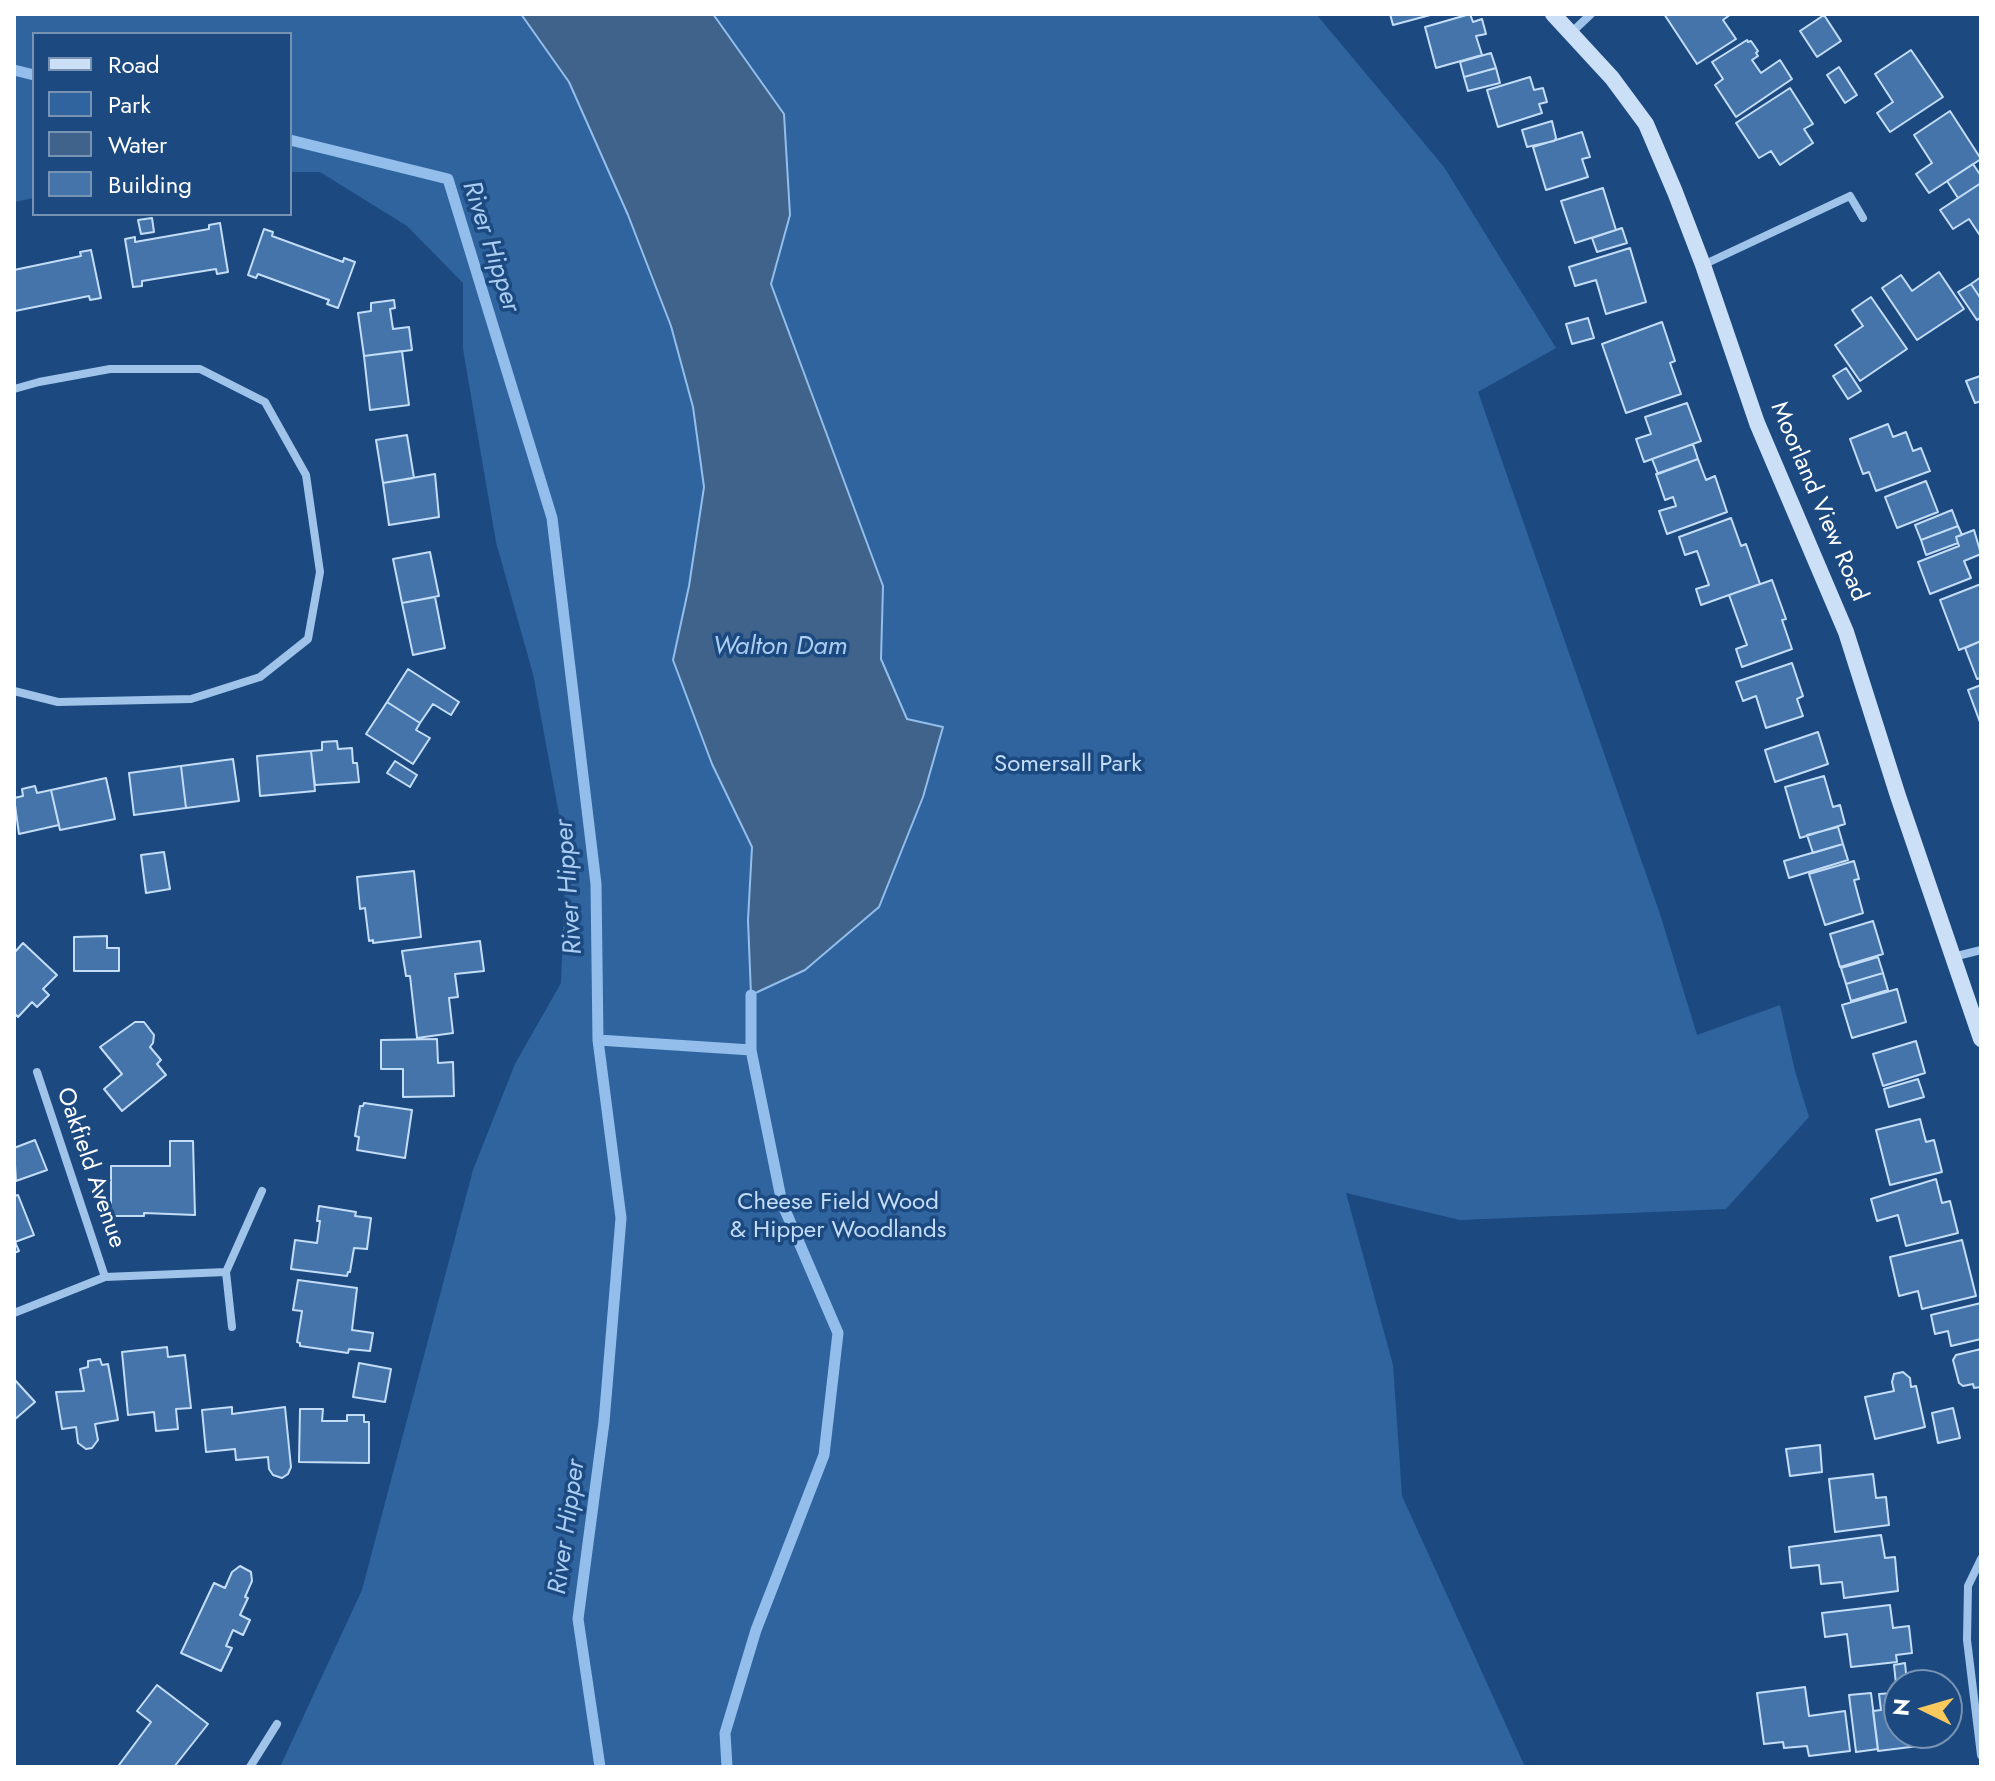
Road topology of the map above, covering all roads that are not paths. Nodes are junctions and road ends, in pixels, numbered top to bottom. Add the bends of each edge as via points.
1 (1553, 14) edge
2 (1591, 14) edge
3 (1571, 33) junction
4 (1863, 218) dead end
5 (1703, 265) junction
6 (14, 389) edge
7 (14, 691) edge
8 (1981, 950) edge
9 (1953, 958) junction
10 (1981, 1039) edge
11 (37, 1072) dead end
12 (262, 1191) dead end
13 (226, 1272) junction
14 (105, 1277) junction
15 (14, 1313) edge
16 (232, 1327) dead end
17 (1981, 1559) edge
18 (277, 1724) dead end
19 (1981, 1755) edge
20 (250, 1767) edge

1 - 3 street, Moorland View Road
2 - 3 street
3 - 5 street, Moorland View Road via 1646,124
4 - 5 street via 1850,196
5 - 9 street, Moorland View Road via 1757,423 1846,632
6 - 7 street via 110,369 200,369 265,402 306,475 320,572 308,639 260,677 191,699 58,702
8 - 9 street
9 - 10 street, Moorland View Road
11 - 14 street, Oakfield Avenue
12 - 13 street
13 - 14 street, Oakfield Avenue
13 - 16 street
14 - 15 street, Oakfield Avenue
17 - 19 street via 1968,1586 1967,1640
18 - 20 street

